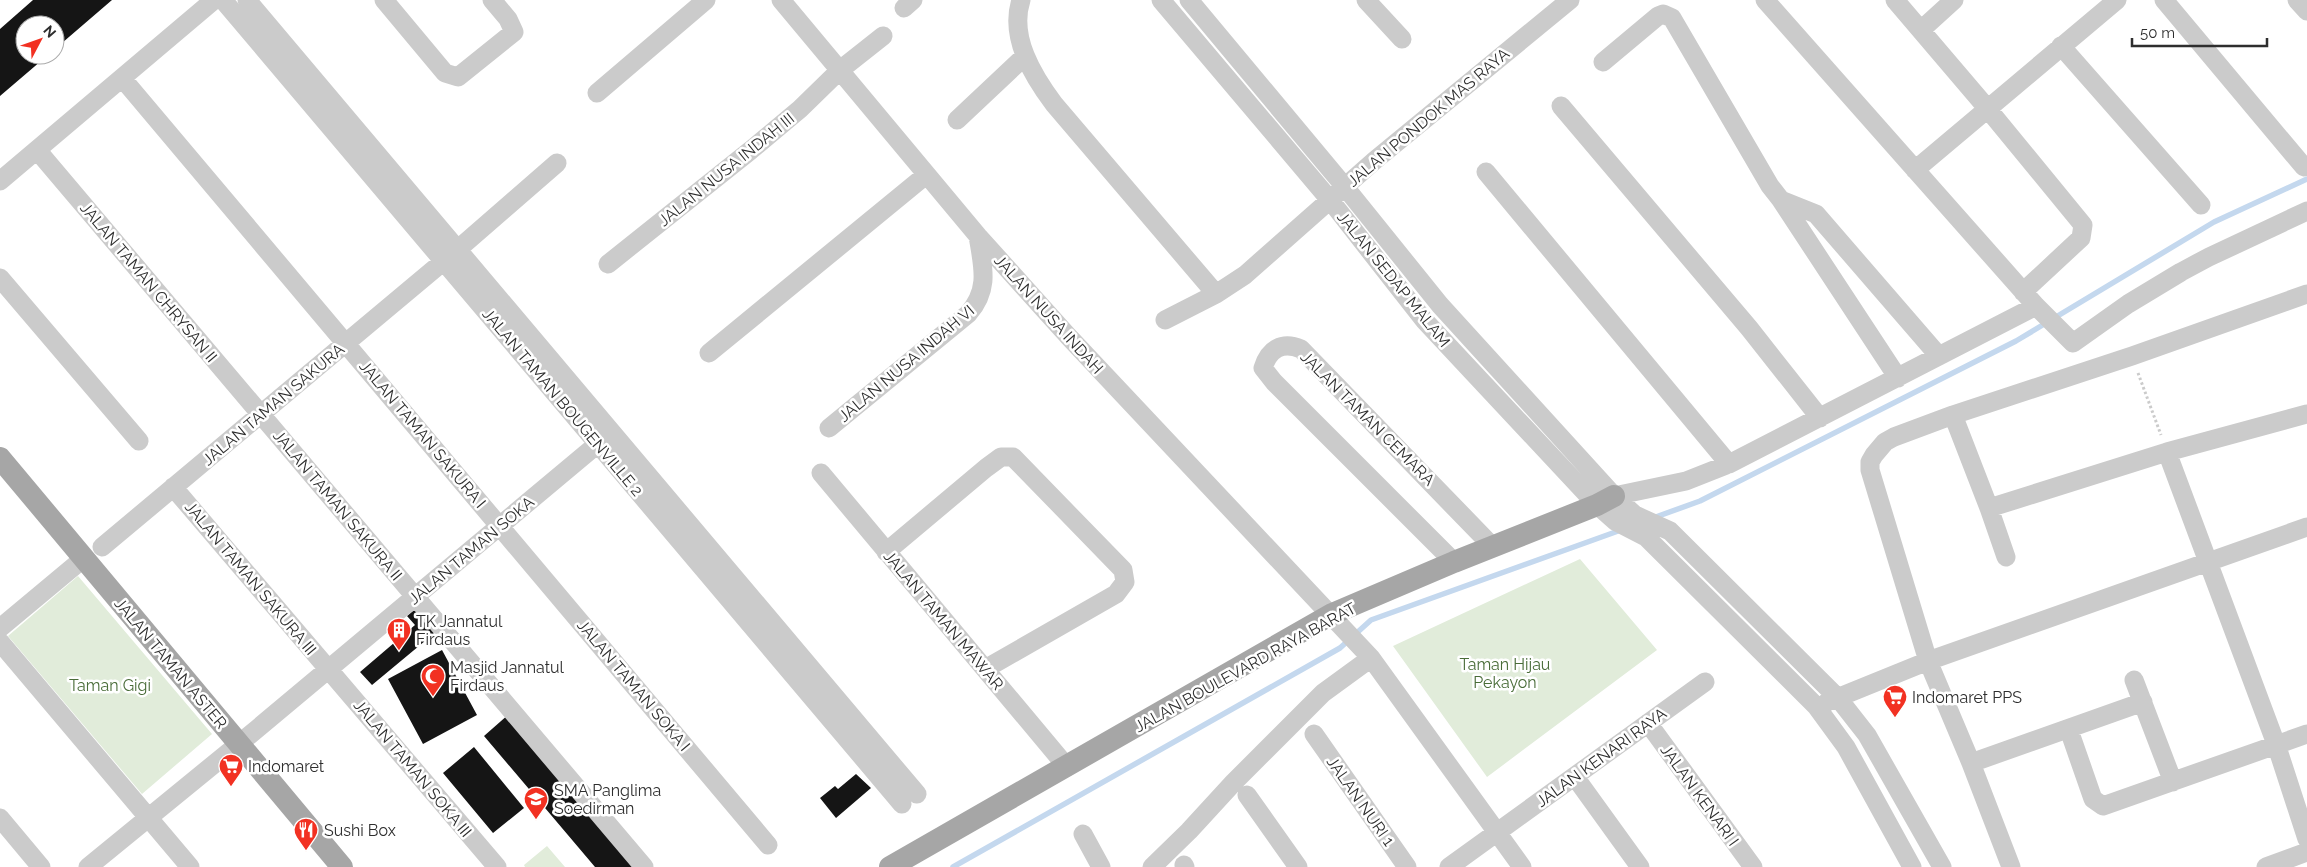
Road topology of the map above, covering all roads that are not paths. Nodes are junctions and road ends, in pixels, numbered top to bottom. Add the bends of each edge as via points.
1 (214, 0) edge
2 (223, 0) edge
3 (247, 0) edge
4 (384, 0) edge
5 (492, 0) edge
6 (706, 0) edge
7 (781, 0) edge
8 (1021, 0) edge
9 (1161, 0) edge
10 (1189, 0) edge
11 (1366, 0) edge
12 (1570, 0) edge
13 (1765, 0) edge
14 (1895, 0) edge
15 (1954, 0) edge
16 (2117, 0) edge
17 (2164, 0) edge
18 (2297, 0) edge
19 (2307, 11) edge
20 (1920, 30) junction
21 (883, 36) dead end
22 (1402, 39) dead end
23 (2061, 46) junction
24 (1025, 56) junction
25 (1603, 62) dead end
26 (840, 70) junction
27 (122, 78) junction
28 (597, 93) dead end
29 (1561, 106) dead end
30 (1987, 108) junction
31 (957, 120) dead end
32 (37, 150) junction
33 (557, 163) dead end
34 (2304, 167) dead end
35 (1915, 170) junction
36 (1486, 172) dead end
37 (926, 175) junction
38 (0, 181) edge
39 (1345, 187) junction
40 (1330, 200) junction
41 (1781, 200) junction
42 (2201, 205) dead end
43 (2307, 211) edge
44 (978, 236) junction
45 (450, 255) junction
46 (608, 264) dead end
47 (0, 278) edge
48 (2023, 292) junction
49 (1216, 294) junction
50 (2307, 294) edge
51 (2041, 312) junction
52 (1165, 320) dead end
53 (345, 343) junction
54 (709, 353) dead end
55 (1938, 356) junction
56 (1898, 378) junction
57 (261, 414) junction
58 (2307, 414) edge
59 (1953, 415) junction
60 (1820, 418) junction
61 (829, 428) dead end
62 (605, 438) junction
63 (139, 440) dead end
64 (2167, 452) junction
65 (0, 458) edge
66 (1729, 464) junction
67 (821, 473) dead end
68 (173, 487) junction
69 (1605, 501) junction
70 (1989, 508) junction
71 (500, 526) junction
72 (2307, 527) edge
73 (1493, 547) junction
74 (93, 552) junction
75 (886, 552) junction
76 (2006, 557) dead end
77 (2208, 561) junction
78 (1454, 562) junction
79 (415, 597) junction
80 (1337, 620) junction
81 (0, 628) edge
82 (0, 642) edge
83 (1366, 652) junction
84 (1928, 661) junction
85 (328, 669) junction
86 (985, 669) junction
87 (2134, 680) dead end
88 (1705, 682) dead end
89 (1838, 698) junction
90 (2142, 702) junction
91 (1816, 706) junction
92 (1648, 723) junction
93 (2069, 730) junction
94 (1314, 734) dead end
95 (2307, 734) edge
96 (239, 744) junction
97 (2276, 744) junction
98 (1971, 763) junction
99 (1067, 767) junction
100 (1575, 777) junction
101 (2173, 782) junction
102 (1247, 795) dead end
103 (910, 799) dead end
104 (148, 817) junction
105 (0, 818) edge
106 (1915, 821) junction
107 (1893, 832) junction
108 (1498, 833) junction
109 (1083, 834) dead end
110 (2307, 839) edge
111 (768, 845) dead end
112 (2307, 852) edge
113 (2267, 866) edge
114 (41, 867) edge
115 (88, 867) edge
116 (190, 867) edge
117 (342, 867) edge
118 (497, 867) edge
119 (644, 867) edge
120 (890, 867) edge
121 (1101, 867) edge
122 (1152, 867) edge
123 (1298, 867) edge
124 (1407, 867) edge
125 (1449, 867) edge
126 (1522, 867) edge
127 (1640, 867) edge
128 (1753, 867) edge
129 (1912, 867) edge
130 (1942, 867) edge
131 (2011, 867) edge

1 - 27 street
2 - 45 street, JALAN TAMAN BOUGENVILLE 2
3 - 45 street, JALAN TAMAN BOUGENVILLE 2
4 - 5 street via 445,73 458,77 514,32
6 - 28 street
7 - 26 street, JALAN NUSA INDAH
8 - 24 street via 1017,21
9 - 40 street, JALAN SEDAP MALAM
10 - 39 street, JALAN SEDAP MALAM
11 - 22 street
12 - 39 street, JALAN PONDOK MAS RAYA
13 - 35 street
14 - 20 street
15 - 20 street
16 - 23 street
17 - 34 street
18 - 19 street
20 - 30 street
21 - 26 street, JALAN NUSA INDAH III
23 - 30 street
23 - 42 street
24 - 31 street
24 - 49 street via 1036,80 1054,104
25 - 41 street via 1658,16 1667,14
26 - 37 street, JALAN NUSA INDAH
26 - 46 street, JALAN NUSA INDAH III via 800,109
27 - 32 street
27 - 53 street, JALAN TAMAN SAKURA I
29 - 60 street via 1750,328
30 - 35 street
30 - 48 street via 2083,225 2081,238
32 - 38 street
32 - 57 street, JALAN TAMAN CHRYSAN II
33 - 45 street, JALAN TAMAN SAKURA
35 - 48 street
36 - 66 street
37 - 44 street, JALAN NUSA INDAH
37 - 54 street
39 - 40 street, JALAN PONDOK MAS RAYA
39 - 69 street, JALAN SEDAP MALAM
40 - 49 street, JALAN PONDOK MAS RAYA via 1245,276
40 - 69 street, JALAN SEDAP MALAM via 1424,320
41 - 55 street via 1816,214
41 - 56 street
43 - 51 street via 2181,272 2128,304 2076,342 2070,342
44 - 61 street, JALAN NUSA INDAH VI via 984,274 978,303
44 - 80 street, JALAN NUSA INDAH via 1068,336
45 - 53 street, JALAN TAMAN SAKURA
45 - 62 street, JALAN TAMAN BOUGENVILLE 2
47 - 63 street
48 - 51 street
49 - 52 street, JALAN PONDOK MAS RAYA
50 - 59 street
51 - 55 street
53 - 57 street, JALAN TAMAN SAKURA
53 - 71 street, JALAN TAMAN SAKURA I
55 - 56 street
56 - 60 street
57 - 68 street, JALAN TAMAN SAKURA
57 - 79 street, JALAN TAMAN SAKURA II
58 - 64 street
59 - 70 street
59 - 84 street via 1885,442 1869,467
60 - 66 street
62 - 71 street, JALAN TAMAN SOKA
62 - 103 street, JALAN TAMAN BOUGENVILLE 2
64 - 70 street
64 - 77 street
65 - 74 main road, JALAN TAMAN ASTER
66 - 69 street via 1686,481
67 - 75 street, JALAN TAMAN MAWAR
68 - 74 street, JALAN TAMAN SAKURA
68 - 85 street, JALAN TAMAN SAKURA III
69 - 73 main road, JALAN BOULEVARD RAYA BARAT
69 - 89 street, JALAN SEDAP MALAM via 1670,530
69 - 91 street, JALAN SEDAP MALAM via 1616,521 1646,537
70 - 76 street
71 - 79 street, JALAN TAMAN SOKA
71 - 111 street, JALAN TAMAN SOKA I
72 - 77 street
73 - 78 main road, JALAN BOULEVARD RAYA BARAT
73 - 78 street, JALAN TAMAN CEMARA via 1301,349 1290,345 1278,347 1266,358 1263,368
74 - 81 street, JALAN TAMAN SAKURA
74 - 96 main road, JALAN TAMAN ASTER
75 - 86 street, JALAN TAMAN MAWAR
75 - 86 street via 1001,457 1012,457 1123,570 1125,582 1116,594
77 - 84 street
77 - 97 street
78 - 80 main road, JALAN BOULEVARD RAYA BARAT
79 - 85 street, JALAN TAMAN SOKA
79 - 119 street, JALAN TAMAN SAKURA II
80 - 83 street, JALAN NUSA INDAH
80 - 99 main road, JALAN BOULEVARD RAYA BARAT
82 - 104 street
83 - 108 street, JALAN NUSA INDAH
83 - 122 street
84 - 89 street
84 - 98 street
85 - 96 street, JALAN TAMAN SOKA
85 - 118 street, JALAN TAMAN SOKA III
86 - 99 street, JALAN TAMAN MAWAR
87 - 90 street
88 - 92 street, JALAN KENARI RAYA
89 - 91 street
89 - 106 street via 1867,735
90 - 93 street
90 - 101 street
91 - 107 street, JALAN SEDAP MALAM via 1846,747
92 - 100 street, JALAN KENARI RAYA
92 - 128 street, JALAN KENARI I
93 - 98 street
93 - 101 street via 2098,804 2103,806
94 - 124 street, JALAN NURI 1
95 - 97 street
96 - 104 street, JALAN TAMAN SOKA
96 - 117 main road, JALAN TAMAN ASTER
97 - 101 street
97 - 110 street
98 - 131 street
99 - 120 main road, JALAN BOULEVARD RAYA BARAT
100 - 108 street, JALAN KENARI RAYA
100 - 127 street
102 - 123 street
104 - 115 street, JALAN TAMAN SOKA
104 - 116 street
105 - 114 street
106 - 107 street
106 - 130 street
107 - 129 street, JALAN SEDAP MALAM
108 - 125 street, JALAN KENARI RAYA
108 - 126 street, JALAN NUSA INDAH
109 - 121 street
112 - 113 street

